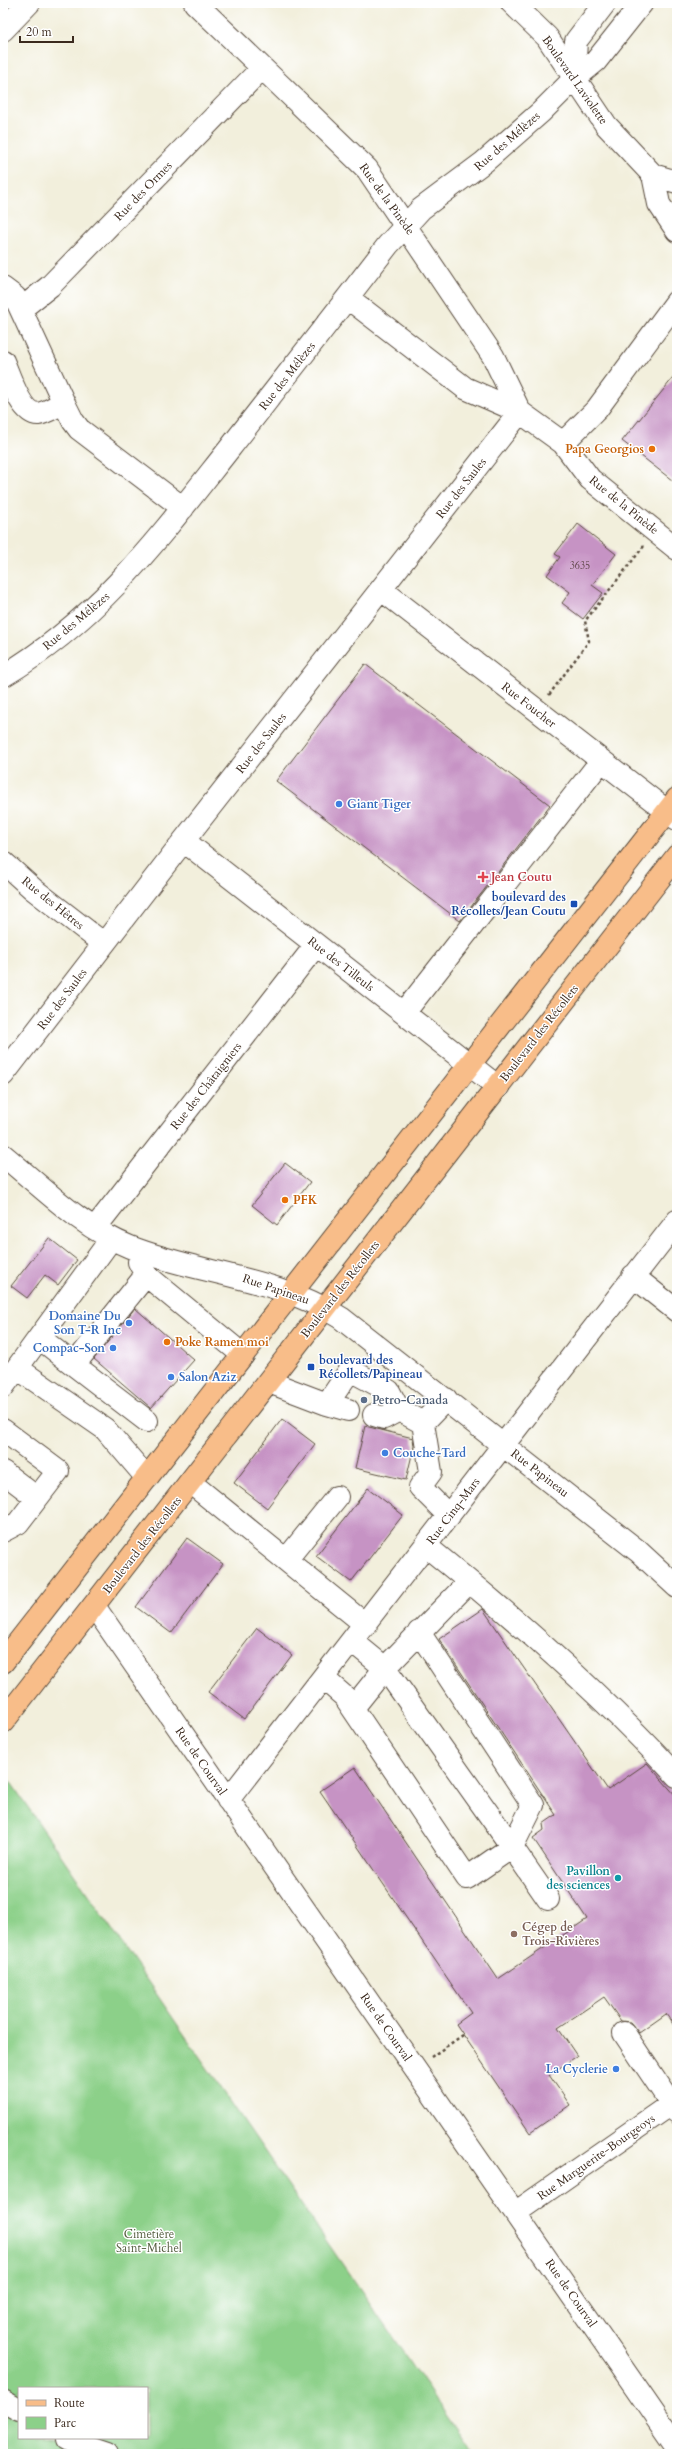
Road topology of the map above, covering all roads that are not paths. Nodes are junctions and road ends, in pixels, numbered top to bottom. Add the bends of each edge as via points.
1 (29, 3) edge
2 (194, 3) edge
3 (512, 3) edge
4 (605, 3) edge
5 (642, 3) edge
6 (3, 30) edge
7 (261, 69) junction
8 (574, 79) junction
9 (653, 175) junction
10 (677, 182) edge
11 (407, 225) junction
12 (677, 231) edge
13 (3, 288) edge
14 (348, 298) junction
15 (677, 301) edge
16 (21, 309) junction
17 (3, 361) edge
18 (64, 403) junction
19 (520, 412) junction
20 (564, 443) junction
21 (183, 508) junction
22 (677, 549) edge
23 (382, 590) junction
24 (3, 676) edge
25 (601, 761) junction
26 (674, 810) edge
27 (184, 841) junction
28 (677, 856) edge
29 (3, 862) edge
30 (104, 944) junction
31 (316, 945) junction
32 (404, 1013) junction
33 (469, 1064) junction
34 (3, 1075) edge
35 (498, 1087) junction
36 (3, 1155) edge
37 (677, 1221) edge
38 (103, 1234) junction
39 (131, 1248) junction
40 (146, 1275) junction
41 (633, 1276) junction
42 (291, 1292) junction
43 (326, 1308) junction
44 (677, 1311) edge
45 (41, 1339) junction
46 (386, 1351) junction
47 (243, 1355) junction
48 (74, 1365) junction
49 (17, 1368) junction
50 (366, 1379) junction
51 (269, 1382) junction
52 (3, 1387) edge
53 (446, 1399) junction
54 (327, 1404) junction
55 (348, 1410) dead end
56 (399, 1410) junction
57 (374, 1415) dead end
58 (147, 1421) dead end
59 (423, 1423) junction
60 (3, 1430) edge
61 (503, 1444) junction
62 (3, 1472) edge
63 (147, 1478) junction
64 (191, 1483) junction
65 (337, 1497) dead end
66 (37, 1498) junction
67 (449, 1516) junction
68 (3, 1531) edge
69 (426, 1546) junction
70 (286, 1560) junction
71 (469, 1582) junction
72 (677, 1587) edge
73 (94, 1606) junction
74 (419, 1632) junction
75 (359, 1633) junction
76 (3, 1662) edge
77 (384, 1668) junction
78 (324, 1678) junction
79 (353, 1708) junction
80 (3, 1722) edge
81 (677, 1776) edge
82 (228, 1800) junction
83 (512, 1847) junction
84 (548, 1899) dead end
85 (624, 2033) dead end
86 (675, 2105) edge
87 (515, 2213) junction
88 (3, 2401) edge
89 (18, 2409) edge
90 (76, 2446) edge
91 (677, 2447) edge
92 (106, 2454) edge

1 - 6 street
2 - 7 street, Rue de la Pinède
3 - 8 street, Boulevard Laviolette via 547,37
4 - 8 street via 576,41
5 - 8 street, Rue des Mélèzes via 596,61
7 - 11 street, Rue de la Pinède via 359,161
7 - 16 street, Rue des Ormes via 50,286
8 - 9 street, Boulevard Laviolette via 606,125
8 - 11 street, Rue des Mélèzes via 496,152 421,209
9 - 10 street
9 - 12 street via 659,204
11 - 14 street, Rue des Mélèzes
11 - 19 street, Rue de la Pinède via 493,356
13 - 16 street via 12,293
14 - 19 street, Rue de la Pinède via 465,388
14 - 21 street, Rue des Mélèzes
15 - 20 street via 597,409
16 - 18 street
17 - 18 street via 26,409 36,414
18 - 21 street via 79,429
19 - 20 street, Rue de la Pinède
19 - 23 street, Rue des Saules
20 - 22 street, Rue de la Pinède via 590,480
21 - 24 street, Rue des Mélèzes via 154,546 119,584 61,635
23 - 25 street, Rue Foucher
23 - 27 street, Rue des Saules
25 - 26 street, Rue Foucher
25 - 32 street
26 - 33 main road
27 - 30 street, Rue des Saules
27 - 31 street, Rue des Tilleuls
28 - 35 main road, Boulevard des Récollets
29 - 30 street, Rue des Hêtres via 33,889
30 - 34 street, Rue des Saules
31 - 32 street, Rue des Tilleuls
31 - 38 street, Rue des Châtaigniers
32 - 33 street, Rue des Tilleuls
33 - 35 street, Rue des Tilleuls
33 - 42 main road
35 - 43 main road, Boulevard des Récollets
36 - 38 street, Rue Papineau
37 - 41 street, Rue Cinq-Mars
38 - 39 street, Rue Papineau
38 - 45 street, Rue des Châtaigniers
39 - 40 street
39 - 42 street, Rue Papineau via 177,1262 263,1282
40 - 47 street
40 - 48 street
41 - 44 street
41 - 61 street, Rue Cinq-Mars
42 - 43 street, Rue Papineau
42 - 47 main road
43 - 46 street, Rue Papineau
43 - 51 main road, Boulevard des Récollets
45 - 48 street
45 - 49 street, Rue des Châtaigniers
46 - 50 street
46 - 53 street, Rue Papineau
47 - 63 main road
48 - 58 street
49 - 52 street, Rue des Châtaigniers
49 - 63 street via 105,1429
50 - 54 street via 350,1370
50 - 56 street via 389,1391
51 - 54 street
51 - 64 main road, Boulevard des Récollets
53 - 59 street
53 - 61 street, Rue Papineau
54 - 55 street
56 - 57 street via 384,1418
56 - 59 street
59 - 67 street via 431,1472 420,1487
60 - 66 street via 58,1471
61 - 67 street, Rue Cinq-Mars
61 - 72 street, Rue Papineau via 654,1564
62 - 66 street
63 - 76 main road
64 - 70 street
64 - 73 main road, Boulevard des Récollets
65 - 70 street
66 - 68 street via 18,1522
67 - 69 street, Rue Cinq-Mars
69 - 71 street
69 - 75 street, Rue Cinq-Mars
70 - 75 street
71 - 74 street
71 - 81 street via 628,1723
73 - 80 main road, Boulevard des Récollets
73 - 82 street, Rue de Courval
74 - 77 street
74 - 83 street via 533,1805
75 - 77 street
75 - 78 street, Rue Cinq-Mars
77 - 79 street
77 - 83 street
78 - 79 street
78 - 82 street, Rue Cinq-Mars
79 - 83 street via 467,1878
82 - 87 street, Rue de Courval
83 - 84 street
85 - 86 street
86 - 87 street, Rue Marguerite-Bourgeoys
87 - 91 street, Rue de Courval
88 - 89 street
90 - 92 street

